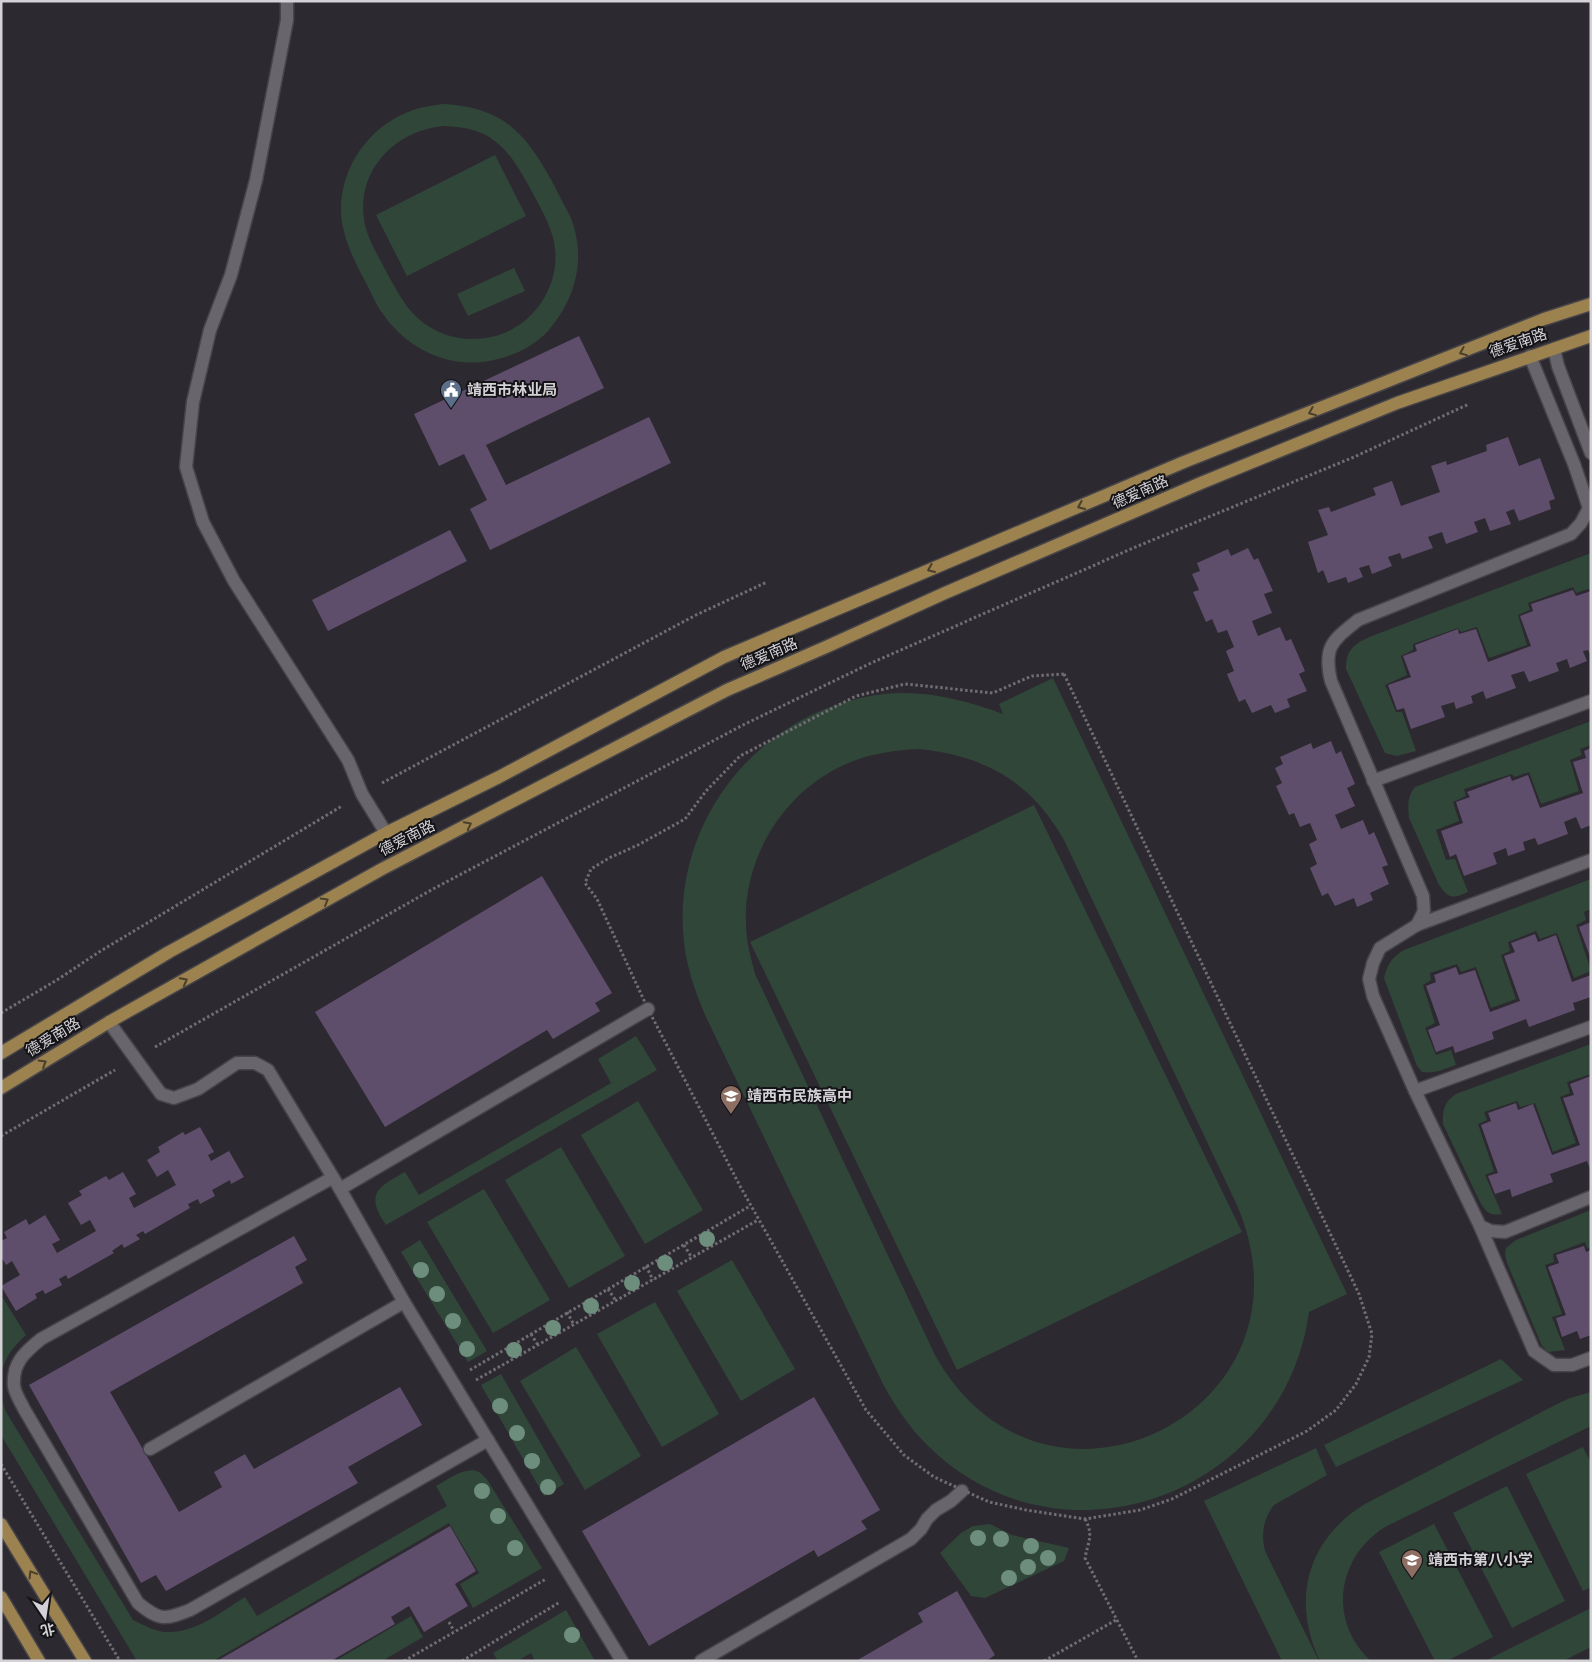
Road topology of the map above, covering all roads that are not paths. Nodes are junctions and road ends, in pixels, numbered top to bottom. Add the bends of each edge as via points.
1 (288, 1) edge
2 (1591, 304) edge
3 (1591, 336) edge
4 (1554, 348) junction
5 (1530, 356) junction
6 (1591, 453) edge
7 (1591, 701) edge
8 (1373, 781) junction
9 (386, 833) junction
10 (1591, 860) edge
11 (1417, 925) junction
12 (648, 1009) road end
13 (109, 1022) junction
14 (1591, 1027) edge
15 (1, 1053) edge
16 (1, 1088) edge
17 (1415, 1091) junction
18 (332, 1178) junction
19 (340, 1189) junction
20 (1591, 1197) edge
21 (1480, 1226) junction
22 (404, 1302) junction
23 (1591, 1358) edge
24 (488, 1440) junction
25 (150, 1449) dead end
26 (962, 1491) road end
27 (1, 1524) edge
28 (1, 1597) edge
29 (38, 1661) edge
30 (84, 1661) edge
31 (622, 1661) edge
32 (701, 1661) edge

1 - 9 street via 256,180 231,275 210,330 193,402 186,467 203,522 234,581 348,760 362,794
2 -> 9 main road, 德爱南路 via 1544,319 1184,462 724,657
3 - 4 main road, 德爱南路
4 - 5 main road, 德爱南路
4 - 6 street
5 - 8 street via 1574,464 1588,508 1582,522 1571,534 1358,620 1340,635 1330,648 1327,664
13 -> 5 main road, 德爱南路 via 382,869 728,690 1201,483 1397,403
7 - 8 street
8 - 11 street via 1424,896 1424,911
9 - 15 main road, 德爱南路 via 169,952
10 - 11 street
11 - 17 street via 1380,948 1369,979 1373,996
12 - 19 street
16 -> 13 main road, 德爱南路
13 - 18 street via 161,1094 174,1098 198,1089 237,1063 255,1063 268,1070
14 - 17 street
17 - 21 street
18 - 19 street
18 - 24 street via 41,1339 23,1354 15,1371 14,1388 24,1409 138,1603 153,1616 169,1618 190,1610
19 - 22 street
20 - 21 street via 1505,1232
21 - 23 street via 1534,1350 1554,1365 1572,1365
22 - 24 street
22 - 25 street
24 - 31 street
26 - 32 street via 936,1510 911,1539
30 -> 27 main road
28 - 29 main road

